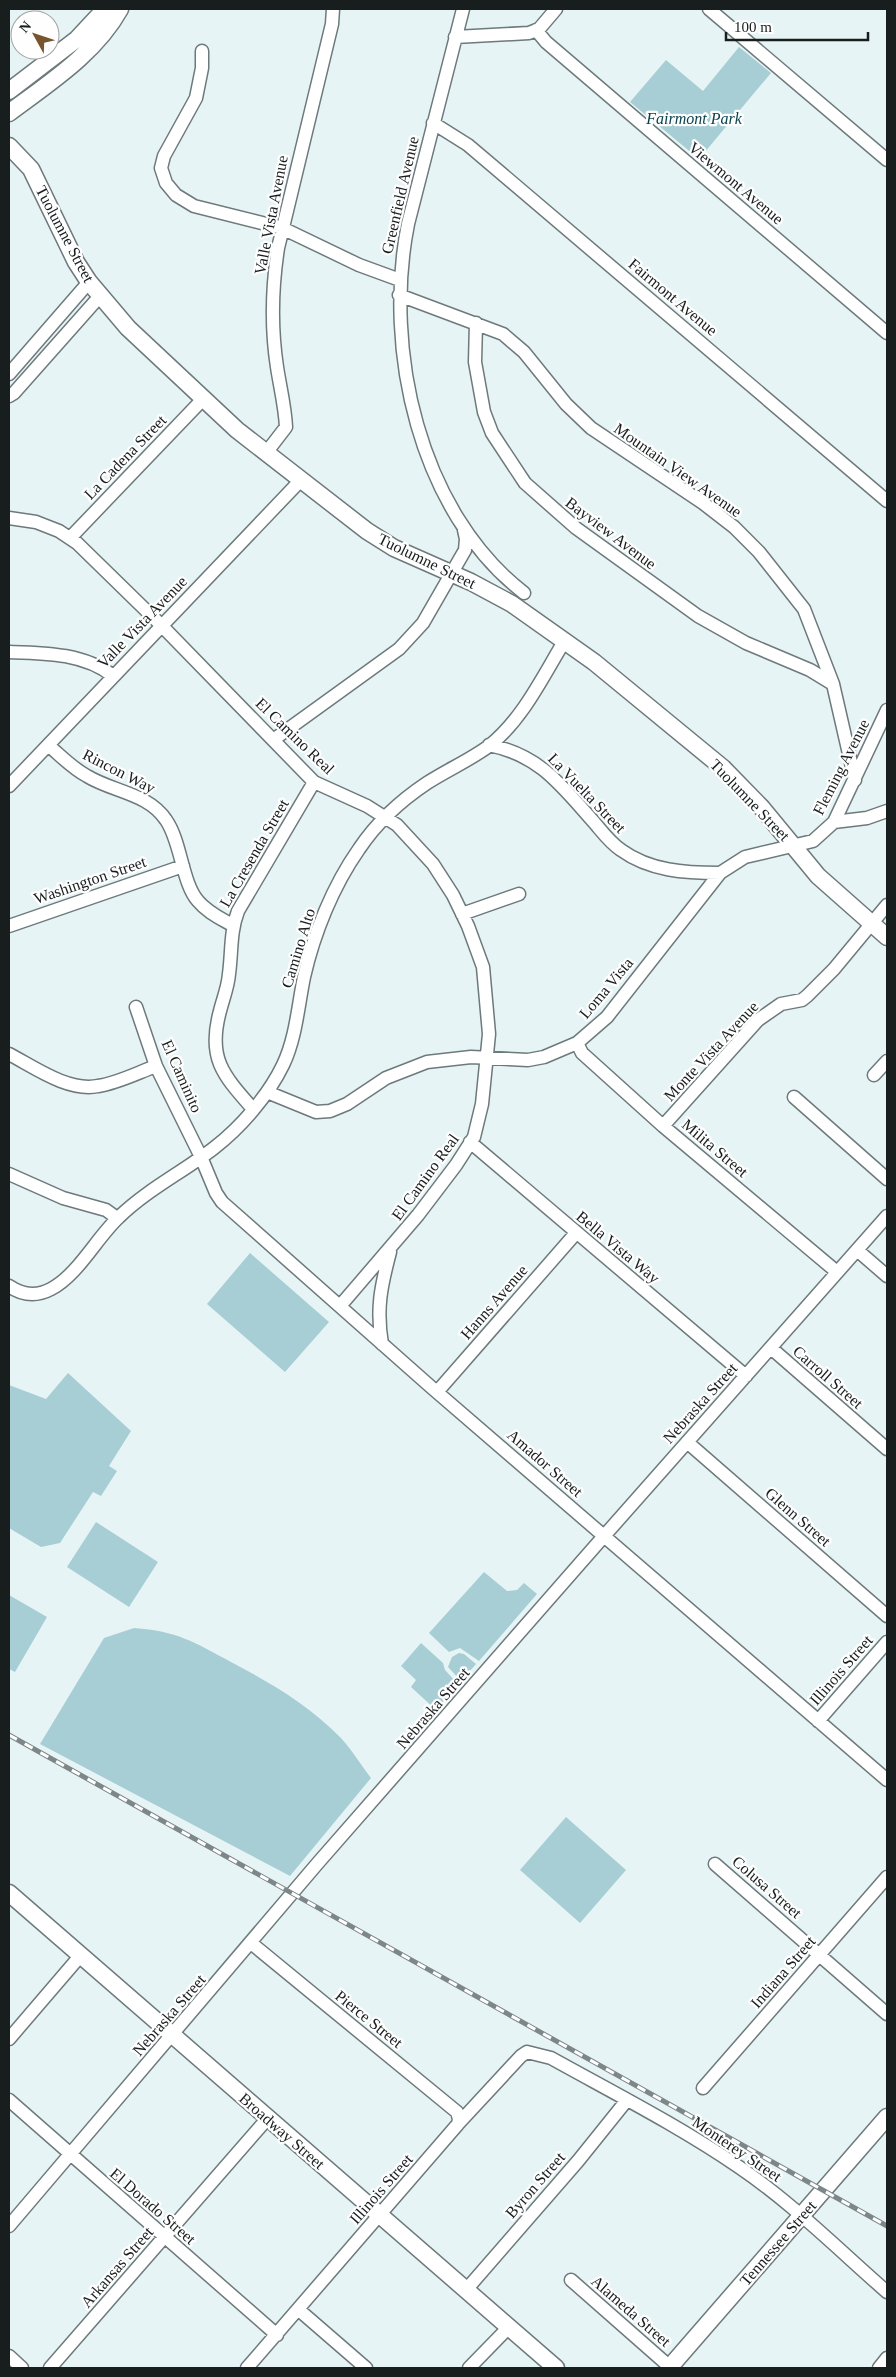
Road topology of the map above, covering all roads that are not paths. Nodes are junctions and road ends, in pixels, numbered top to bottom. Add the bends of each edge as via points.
1 (105, 9) edge
2 (120, 9) edge
3 (333, 9) edge
4 (463, 9) edge
5 (556, 9) edge
6 (709, 9) edge
7 (536, 30) junction
8 (456, 37) junction
9 (202, 51) dead end
10 (9, 91) edge
11 (9, 113) edge
12 (433, 124) junction
13 (9, 146) edge
14 (887, 160) edge
15 (282, 228) junction
16 (400, 280) junction
17 (89, 282) junction
18 (399, 295) junction
19 (100, 296) junction
20 (476, 323) junction
21 (887, 333) edge
22 (9, 374) edge
23 (9, 396) edge
24 (204, 398) junction
25 (266, 453) junction
26 (300, 481) junction
27 (887, 501) edge
28 (9, 518) edge
29 (464, 530) junction
30 (70, 538) junction
31 (452, 574) junction
32 (524, 594) dead end
33 (161, 625) junction
34 (565, 640) junction
35 (9, 652) edge
36 (112, 676) junction
37 (833, 684) junction
38 (887, 710) edge
39 (274, 740) junction
40 (48, 745) junction
41 (490, 745) junction
42 (855, 780) junction
43 (314, 782) junction
44 (9, 786) edge
45 (887, 811) edge
46 (385, 816) junction
47 (834, 822) junction
48 (794, 845) junction
49 (183, 866) junction
50 (720, 873) junction
51 (519, 894) dead end
52 (887, 905) edge
53 (462, 914) junction
54 (232, 925) junction
55 (873, 925) junction
56 (9, 926) edge
57 (887, 938) edge
58 (136, 1007) dead end
59 (577, 1043) junction
60 (9, 1054) edge
61 (487, 1058) junction
62 (887, 1061) edge
63 (156, 1066) junction
64 (874, 1075) dead end
65 (267, 1092) junction
66 (794, 1097) dead end
67 (253, 1109) junction
68 (663, 1126) junction
69 (470, 1142) junction
70 (201, 1157) junction
71 (9, 1174) edge
72 (887, 1179) edge
73 (887, 1216) edge
74 (117, 1218) junction
75 (576, 1233) junction
76 (391, 1250) junction
77 (858, 1250) junction
78 (838, 1272) junction
79 (887, 1276) edge
80 (9, 1286) edge
81 (340, 1306) junction
82 (382, 1344) junction
83 (771, 1348) junction
84 (746, 1376) junction
85 (437, 1392) junction
86 (687, 1442) junction
87 (887, 1449) edge
88 (604, 1535) junction
89 (887, 1616) edge
90 (887, 1642) edge
91 (818, 1721) junction
92 (887, 1780) edge
93 (715, 1864) dead end
94 (887, 1877) edge
95 (9, 1892) edge
96 (251, 1943) junction
97 (81, 1955) junction
98 (820, 1955) junction
99 (887, 2014) edge
100 (172, 2036) junction
101 (9, 2039) edge
102 (550, 2058) joint
103 (703, 2088) dead end
104 (9, 2100) edge
105 (627, 2100) junction
106 (887, 2117) edge
107 (267, 2119) junction
108 (458, 2124) junction
109 (70, 2155) junction
110 (379, 2215) junction
111 (801, 2216) junction
112 (9, 2226) edge
113 (164, 2237) junction
114 (571, 2280) dead end
115 (466, 2290) junction
116 (887, 2292) edge
117 (299, 2310) junction
118 (508, 2327) junction
119 (277, 2335) junction
120 (9, 2356) edge
121 (887, 2358) edge
122 (669, 2367) edge
123 (22, 2368) edge
124 (50, 2368) edge
125 (247, 2368) edge
126 (366, 2368) edge
127 (469, 2368) edge
128 (556, 2368) edge
129 (879, 2368) edge

1 - 10 main road via 77,39
2 - 11 main road via 90,49
3 - 15 street, Valle Vista Avenue
4 - 8 street, Greenfield Avenue
5 - 7 street
6 - 14 street
7 - 8 street
7 - 21 street, Viewmont Avenue via 546,42
8 - 12 street, Greenfield Avenue
9 - 15 street via 202,74 196,98 164,156 161,168 166,183 176,195 194,206
12 - 16 street, Greenfield Avenue via 408,224
12 - 27 street, Fairmont Avenue via 468,145
13 - 17 main road, Tuolumne Street via 31,168 76,262
15 - 16 street via 359,265
15 - 25 street, Valle Vista Avenue via 274,275 274,337 286,427
16 - 18 street, Greenfield Avenue
17 - 19 main road, Tuolumne Street
17 - 22 street
18 - 20 street, Mountain View Avenue
18 - 29 street, Greenfield Avenue via 405,376 421,440
19 - 23 street
19 - 24 main road, Tuolumne Street via 128,328
20 - 37 street, Mountain View Avenue via 502,334 524,352 566,404 591,428 734,527 804,609
20 - 37 street, Bayview Avenue via 475,362 484,412 492,433 525,483 576,528 698,616 746,643 810,670
24 - 25 main road, Tuolumne Street
24 - 30 street, La Cadena Street
25 - 26 main road, Tuolumne Street
26 - 31 main road, Tuolumne Street via 378,538
26 - 33 street, Valle Vista Avenue
28 - 30 street, El Camino Real via 36,522
29 - 31 street, Greenfield Avenue via 465,550
29 - 32 street, Greenfield Avenue via 503,578
30 - 33 street, El Camino Real
31 - 34 main road, Tuolumne Street via 512,604
31 - 39 street via 423,623 399,649
33 - 36 street, Valle Vista Avenue
33 - 39 street, El Camino Real
34 - 41 street, Camino Alto via 528,701
34 - 48 main road, Tuolumne Street via 723,768
35 - 36 street via 43,652 89,662
36 - 40 street, Valle Vista Avenue
37 - 42 street, Mountain View Avenue
38 - 42 street, Fleming Avenue
39 - 43 street, El Camino Real
40 - 44 street, Valle Vista Avenue
40 - 49 street, Rincon Way via 88,777 156,808 175,837
41 - 46 street, Camino Alto via 428,783
41 - 50 street, La Vuelta Street via 521,754 550,774 608,838 629,855 661,868
42 - 47 street, Fleming Avenue
43 - 46 street, El Camino Real
43 - 54 street, La Cresenda Street
45 - 47 street via 867,818
46 - 53 street, El Camino Real via 433,864
46 - 65 street, Camino Alto via 359,849 326,911 305,974 288,1051
47 - 48 street, Fleming Avenue via 813,841
48 - 50 street, Loma Vista via 746,857
48 - 55 main road, Tuolumne Street via 818,876
49 - 54 street, Rincon Way via 197,900
49 - 56 street, Washington Street
50 - 59 street, Loma Vista via 607,1017
51 - 53 street
52 - 55 street, Monte Vista Avenue
53 - 61 street, El Camino Real via 483,967 488,1006
54 - 67 street, La Cresenda Street via 230,974 214,1032 215,1052 227,1080
55 - 57 main road, Tuolumne Street
55 - 68 street, Monte Vista Avenue via 807,996 776,1007 758,1020
58 - 63 street, El Caminito
59 - 61 street, Loma Vista via 528,1060
59 - 68 street, Milita Street via 582,1053
60 - 63 street via 53,1077 82,1086 104,1084
61 - 65 street, Loma Vista via 449,1058 402,1070 330,1112 316,1112
61 - 69 street, El Camino Real via 482,1104
62 - 64 street
63 - 70 street, El Caminito
65 - 67 street, Camino Alto
66 - 72 street
67 - 70 street, Camino Alto via 215,1148
68 - 78 street, Milita Street
69 - 75 street, Bella Vista Way
69 - 76 street, El Camino Real
70 - 74 street, Camino Alto via 156,1186
70 - 81 street, Amador Street via 222,1202
71 - 74 street via 55,1195 106,1210
73 - 77 street, Nebraska Street
74 - 80 street, Camino Alto via 73,1270 51,1289 25,1294
75 - 84 street, Bella Vista Way
75 - 85 street, Hanns Avenue
76 - 81 street, El Camino Real
76 - 82 street via 379,1304
77 - 78 street, Nebraska Street
77 - 79 street
78 - 83 street, Nebraska Street
81 - 82 street, Amador Street
82 - 85 street, Amador Street
83 - 84 street, Nebraska Street
83 - 87 street, Carroll Street
84 - 86 street, Nebraska Street
85 - 88 street, Amador Street
86 - 88 street, Nebraska Street
86 - 89 street, Glenn Street
88 - 91 street, Amador Street
88 - 96 street, Nebraska Street
90 - 91 street, Illinois Street
91 - 92 street, Amador Street
93 - 98 street, Colusa Street
94 - 98 street, Indiana Street
95 - 97 main road, Broadway Street
96 - 100 street, Nebraska Street
96 - 108 street, Pierce Street via 457,2112
97 - 100 main road, Broadway Street
97 - 101 street
98 - 99 street, Colusa Street
98 - 103 street, Indiana Street
100 - 107 main road, Broadway Street
100 - 109 street, Nebraska Street
102 - 105 street, Monterey Street
102 - 108 street, Illinois Street via 528,2052 521,2056
104 - 109 street, El Dorado Street
105 - 111 street, Monterey Street via 740,2168
105 - 115 street, Byron Street
106 - 111 main road, Tennessee Street
107 - 110 main road, Broadway Street
107 - 113 street, Arkansas Street
108 - 110 street, Illinois Street
109 - 112 street, Nebraska Street
109 - 113 street, El Dorado Street
110 - 115 main road, Broadway Street
110 - 117 street, Illinois Street
111 - 116 street, Monterey Street
111 - 122 main road, Tennessee Street
113 - 119 street, El Dorado Street
113 - 124 street, Arkansas Street
114 - 122 street, Alameda Street
115 - 118 main road, Broadway Street
117 - 119 street, Illinois Street
117 - 126 street
118 - 127 street
118 - 128 main road, Broadway Street
119 - 125 street, Illinois Street
120 - 123 street
121 - 129 street

